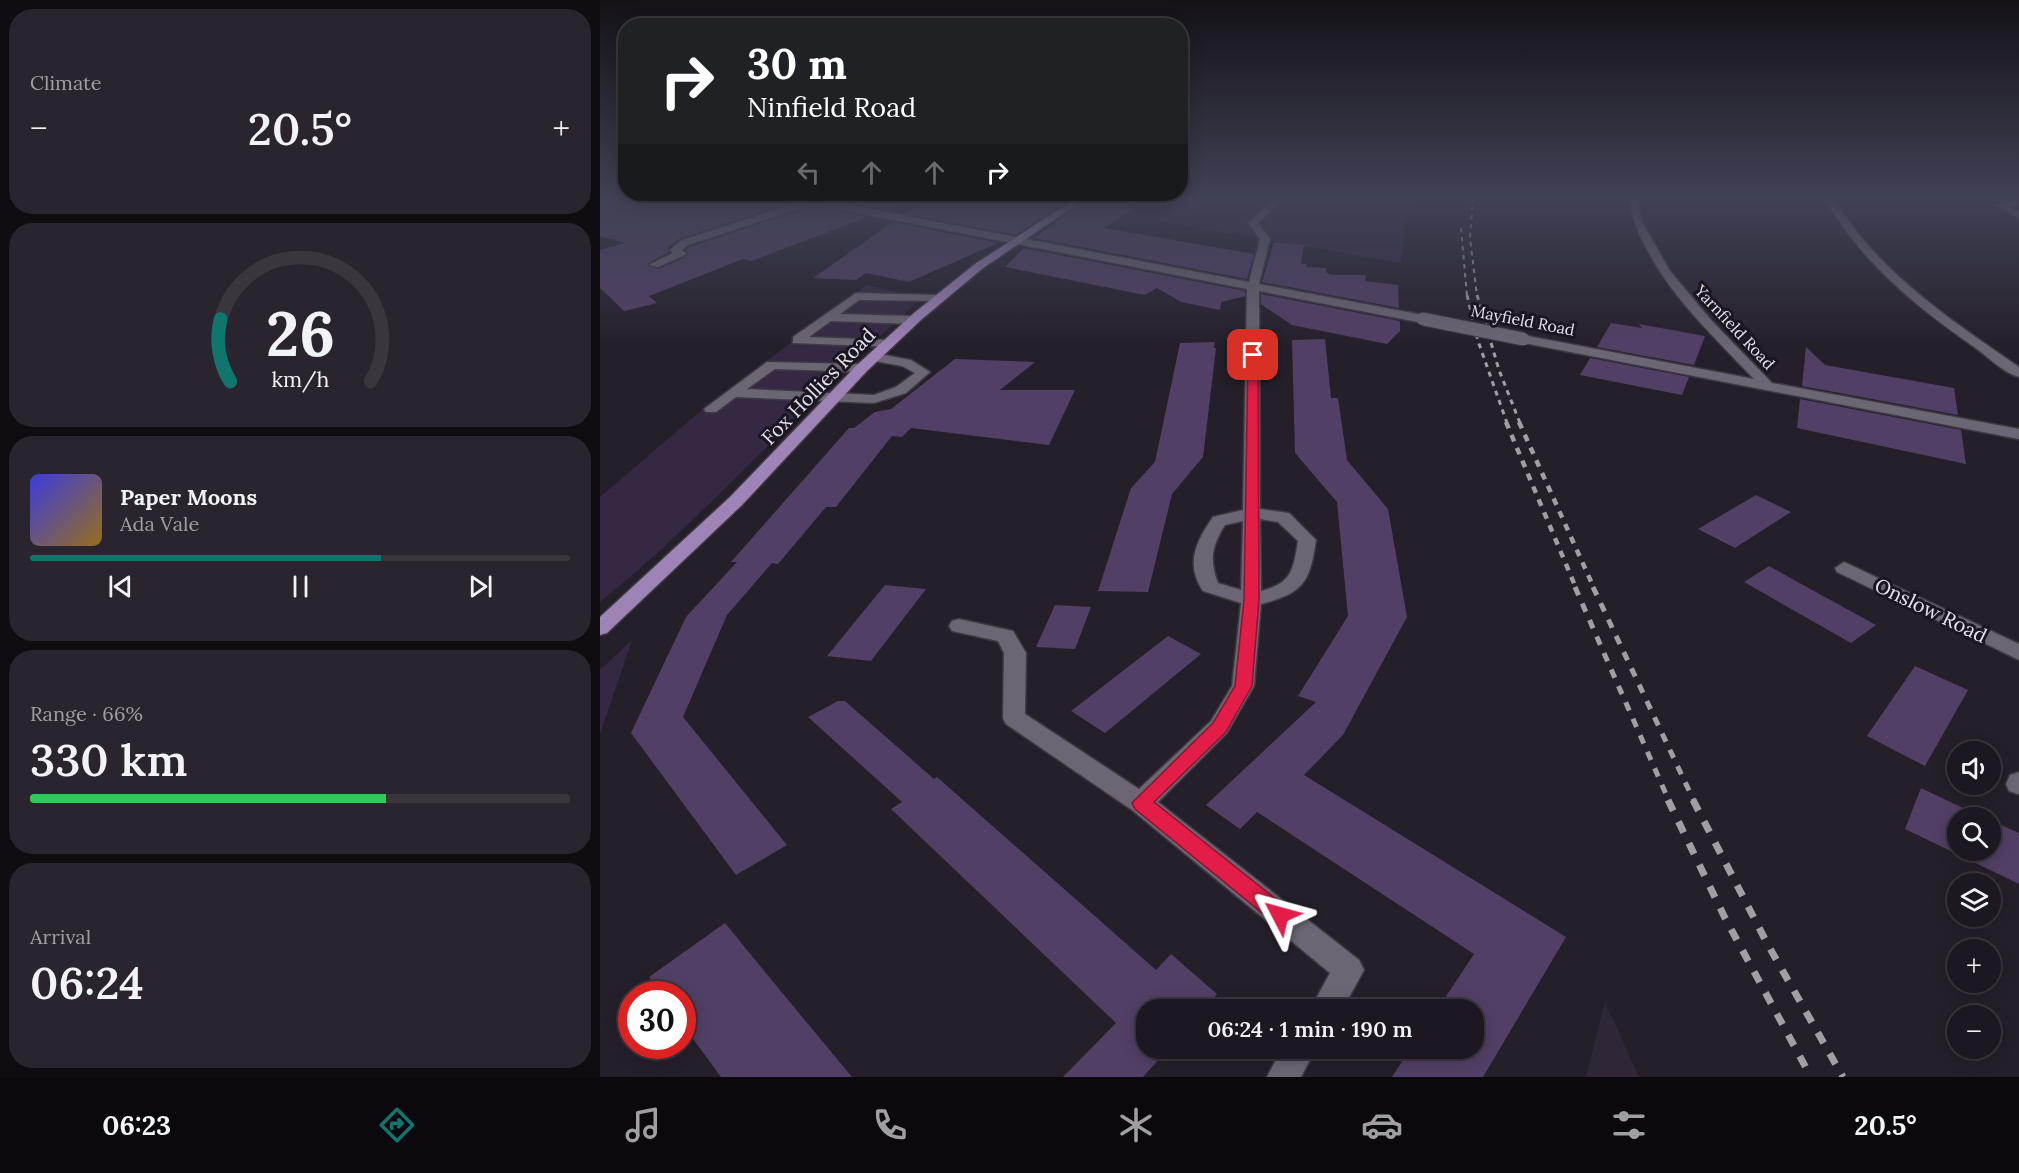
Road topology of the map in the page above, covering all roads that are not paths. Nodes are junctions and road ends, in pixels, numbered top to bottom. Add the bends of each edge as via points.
1 (678, 247) edge
2 (1006, 247) edge
3 (1064, 247) edge
4 (1263, 247) edge
5 (1649, 247) edge
6 (1864, 247) edge
7 (654, 264) dead end
8 (1253, 287) junction
9 (940, 298) junction
10 (827, 317) junction
11 (914, 320) junction
12 (888, 344) junction
13 (874, 357) junction
14 (862, 368) junction
15 (2018, 371) edge
16 (1767, 385) junction
17 (732, 393) junction
18 (835, 398) junction
19 (711, 409) dead end
20 (2019, 434) edge
21 (1253, 513) junction
22 (1844, 567) dead end
23 (1251, 600) junction
24 (959, 626) dead end
25 (600, 628) edge
26 (2019, 653) edge
27 (1141, 803) junction
28 (1332, 999) edge
29 (1294, 1059) edge
30 (1283, 1077) edge

1 - 7 street via 675,249 681,253 677,257
2 - 9 main road, Fox Hollies Road
3 - 8 street, Mayfield Road
4 - 8 street
5 - 16 street, Yarnfield Road via 1677,288
6 - 15 street via 1888,274 1947,322
8 - 16 street, Mayfield Road, bridge
8 - 21 street
9 - 10 street via 856,296
9 - 11 main road, Fox Hollies Road
10 - 11 street
10 - 12 street via 797,340
11 - 12 main road, Fox Hollies Road
12 - 13 main road, Fox Hollies Road
13 - 14 main road, Fox Hollies Road
13 - 18 street via 906,363 923,372 916,381 890,396
14 - 17 street via 772,365
14 - 18 main road, Fox Hollies Road
16 - 20 street, Mayfield Road
17 - 18 street
17 - 19 street
18 - 25 main road, Fox Hollies Road via 736,501
21 - 23 street
21 - 23 street via 1219,521 1207,539 1200,563 1210,587
21 - 23 street via 1283,517 1307,540 1303,571 1288,591
22 - 26 street, Onslow Road
23 - 27 street via 1243,686 1219,727
24 - 27 street via 1006,636 1015,653 1014,718
27 - 28 street via 1349,970
29 - 30 street

